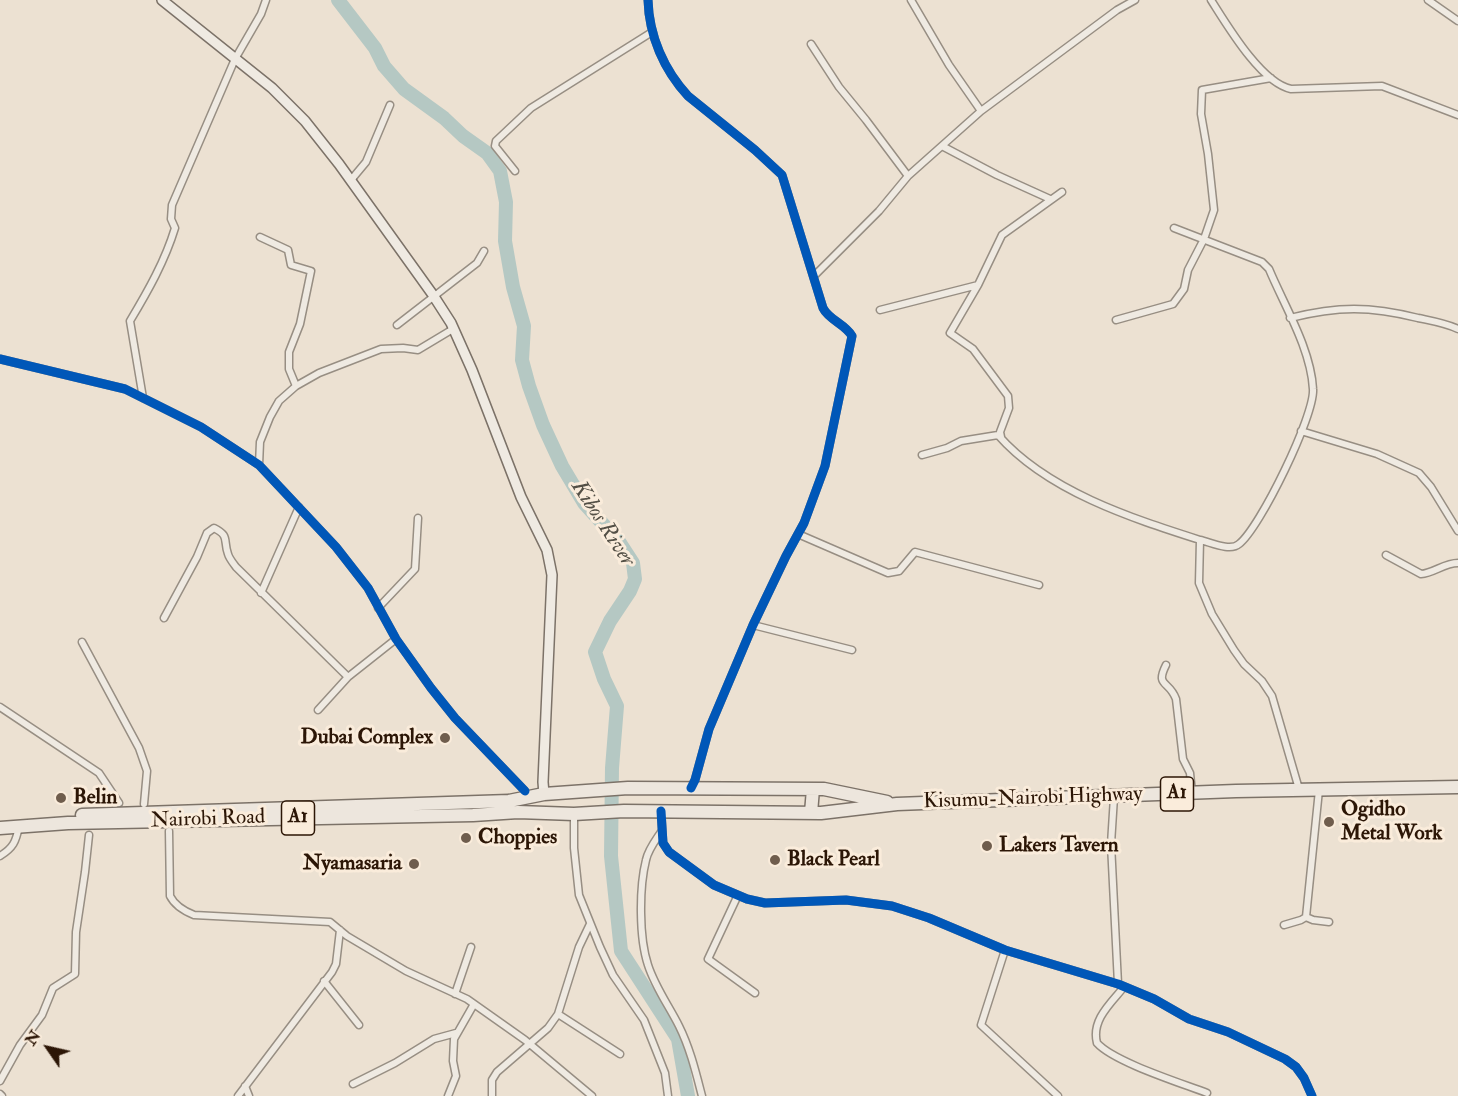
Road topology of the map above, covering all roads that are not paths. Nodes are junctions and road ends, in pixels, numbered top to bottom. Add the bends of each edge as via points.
1 (162, 0) edge
2 (266, 0) edge
3 (648, 0) edge
4 (911, 0) edge
5 (1135, 0) edge
6 (1211, 0) edge
7 (1428, 0) edge
8 (1458, 21) edge
9 (652, 32) junction
10 (811, 44) dead end
11 (235, 59) junction
12 (1271, 78) junction
13 (390, 105) dead end
14 (981, 111) junction
15 (1458, 115) edge
16 (942, 146) junction
17 (515, 171) dead end
18 (909, 176) junction
19 (351, 180) junction
20 (1062, 192) dead end
21 (1050, 199) junction
22 (1174, 228) dead end
23 (260, 237) dead end
24 (1204, 239) junction
25 (484, 251) dead end
26 (814, 276) junction
27 (978, 285) junction
28 (433, 295) junction
29 (880, 310) dead end
30 (1290, 318) junction
31 (1116, 320) dead end
32 (398, 325) dead end
33 (453, 329) junction
34 (1458, 329) edge
35 (0, 359) edge
36 (296, 386) junction
37 (143, 398) junction
38 (1301, 431) junction
39 (1001, 438) junction
40 (922, 454) dead end
41 (259, 465) junction
42 (299, 507) junction
43 (418, 518) dead end
44 (1458, 531) edge
45 (798, 534) junction
46 (1200, 540) junction
47 (1386, 555) dead end
48 (1458, 563) edge
49 (1039, 585) dead end
50 (261, 592) junction
51 (378, 608) junction
52 (164, 618) dead end
53 (753, 625) junction
54 (396, 639) junction
55 (82, 642) dead end
56 (852, 650) dead end
57 (1166, 665) dead end
58 (348, 678) junction
59 (0, 707) edge
60 (318, 710) dead end
61 (691, 788) junction
62 (1458, 788) edge
63 (813, 789) junction
64 (1299, 790) junction
65 (1319, 790) junction
66 (525, 791) dead end
67 (1192, 793) junction
68 (544, 794) junction
69 (1114, 797) junction
70 (119, 803) dead end
71 (144, 804) dead end
72 (897, 804) junction
73 (661, 811) junction
74 (812, 813) junction
75 (574, 814) junction
76 (0, 823) edge
77 (19, 825) junction
78 (0, 828) edge
79 (169, 831) dead end
80 (661, 832) junction
81 (88, 835) dead end
82 (0, 856) edge
83 (738, 895) junction
84 (1305, 917) junction
85 (1329, 922) dead end
86 (590, 924) junction
87 (1284, 925) dead end
88 (340, 930) junction
89 (471, 947) dead end
90 (1005, 951) junction
91 (324, 981) junction
92 (1121, 985) junction
93 (755, 993) dead end
94 (455, 994) junction
95 (474, 1004) junction
96 (558, 1014) junction
97 (358, 1025) dead end
98 (456, 1033) junction
99 (528, 1043) junction
100 (620, 1054) dead end
101 (0, 1081) edge
102 (352, 1084) dead end
103 (245, 1086) junction
104 (1206, 1092) dead end
105 (1311, 1095) edge
106 (238, 1096) edge
107 (249, 1096) edge
108 (448, 1096) edge
109 (492, 1096) edge
110 (592, 1096) edge
111 (668, 1096) edge
112 (702, 1096) edge
113 (1058, 1096) edge

1 - 11 main road
2 - 11 street
3 - 9 street
4 - 14 street
5 - 14 street
6 - 12 street via 1255,63
7 - 8 street
9 - 17 street via 531,108 496,141 495,146
9 - 26 street via 678,86 782,175
10 - 18 street via 839,87
11 - 19 main road via 305,121
11 - 37 street via 172,205 172,237 151,286 130,321
12 - 15 street via 1291,89 1382,86
12 - 24 street via 1202,90 1201,114 1214,210
13 - 19 street via 366,162
14 - 16 street
16 - 18 street
16 - 21 street
18 - 26 street
19 - 28 main road
20 - 21 street
21 - 27 street via 1002,235
22 - 24 street
23 - 36 street via 288,250 291,265 311,272 300,324 288,352
24 - 30 street via 1266,264
24 - 31 street via 1188,270 1184,289 1173,304
25 - 28 street via 477,263
26 - 45 street via 826,313 851,333 852,339 825,466
27 - 29 street
27 - 39 street via 950,333 973,349 1008,396
28 - 32 street
28 - 33 main road
30 - 34 street via 1321,310 1353,308 1396,312
30 - 38 street via 1302,345 1313,391
33 - 36 street via 418,350 381,349
33 - 68 main road via 550,562
35 - 37 street via 100,382
36 - 41 street via 279,401 270,417 260,442
37 - 41 street via 201,427
38 - 44 street via 1377,454 1419,473
38 - 46 street via 1280,480 1239,545
39 - 40 street via 998,435 961,441
39 - 46 street via 1047,476 1085,497
41 - 42 street
42 - 50 street
42 - 51 street via 336,547 368,588
43 - 51 street via 415,569
45 - 49 street via 888,573 899,571 915,552
45 - 53 street
46 - 64 street via 1199,583 1234,650 1272,696
47 - 48 street via 1425,575 1444,564
50 - 52 street via 236,567 228,555 226,538 214,528 207,533
50 - 58 street
51 - 54 street
53 - 56 street
53 - 61 street via 709,729
54 - 58 street
54 - 66 street via 455,718
55 - 71 street via 139,748 147,771
57 - 67 street via 1162,680 1176,699 1183,759 1190,773
58 - 60 street
59 - 70 street via 99,773
61 - 63 highway, A1
61 - 68 highway, Nairobi Road / A1
62 - 65 highway, Kisumu-Nairobi Highway / A1
63 - 72 highway, A1
63 - 74 highway
64 - 65 highway, Kisumu-Nairobi Highway / A1
64 - 67 highway, Kisumu-Nairobi Highway / A1
65 - 84 street
67 - 69 highway, Kisumu-Nairobi Highway / A1
68 - 76 highway, Nairobi Road / A1 via 509,801 105,813
69 - 72 highway, Kisumu-Nairobi Highway / A1
69 - 92 street via 1111,844
72 - 74 highway, A1
73 - 74 highway, A1
73 - 75 highway, Nairobi Road / A1
73 - 80 street
75 - 77 highway, Nairobi Road / A1 via 518,812
75 - 86 street via 577,882
77 - 78 highway, Nairobi Road / A1
77 - 82 street via 16,843
79 - 88 street via 170,896 186,912 323,920
80 - 83 street via 669,852 714,885
80 - 112 street via 646,858 643,876 647,963 679,1027
81 - 101 street via 75,941 75,974 53,988 42,1016
83 - 90 street via 765,903 846,900 892,906
83 - 93 street via 708,959
84 - 85 street
84 - 87 street
86 - 96 street
86 - 111 street via 613,975 644,1020 665,1073
88 - 91 street via 335,967
88 - 94 street via 398,966
89 - 94 street
90 - 92 street
90 - 113 street via 981,1025
91 - 97 street
91 - 103 street
92 - 104 street via 1098,1022 1097,1043 1142,1068
92 - 105 street via 1189,1019 1285,1059 1304,1078
94 - 95 street
95 - 98 street
95 - 99 street
96 - 99 street via 548,1028
96 - 100 street
98 - 102 street via 434,1039
98 - 108 street via 456,1076
99 - 109 street via 497,1072 492,1080
99 - 110 street
103 - 106 street
103 - 107 street

